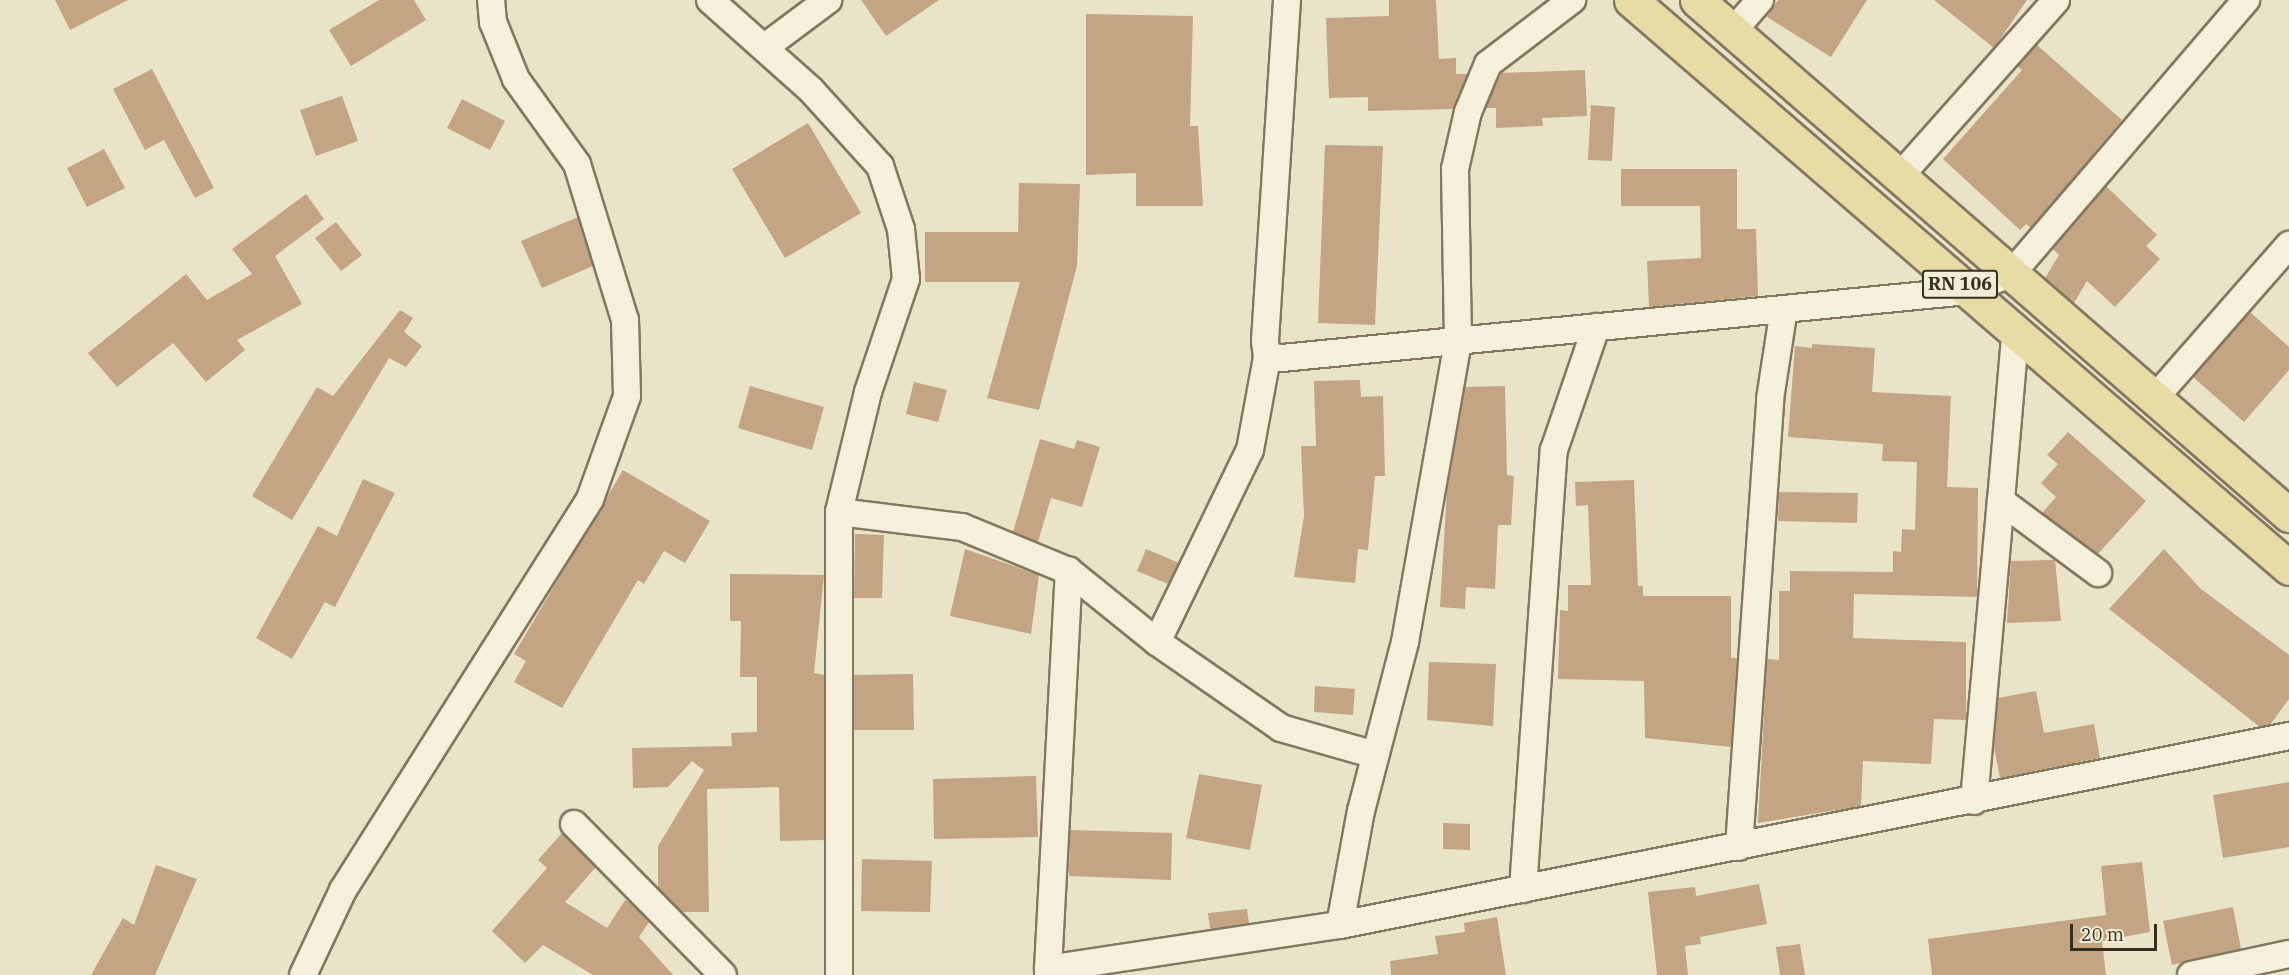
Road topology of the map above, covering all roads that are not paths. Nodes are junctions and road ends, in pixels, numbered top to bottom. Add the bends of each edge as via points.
1 (491, 0) edge
2 (710, 0) edge
3 (828, 0) edge
4 (1287, 0) edge
5 (1572, 0) edge
6 (1631, 0) edge
7 (1697, 0) edge
8 (1760, 0) edge
9 (2056, 0) edge
10 (2246, 0) edge
11 (1733, 31) junction
12 (765, 47) junction
13 (1900, 176) junction
14 (2289, 245) edge
15 (2012, 273) junction
16 (1968, 291) junction
17 (1784, 309) junction
18 (1596, 327) junction
19 (2015, 337) junction
20 (1458, 341) junction
21 (1267, 357) junction
22 (2154, 399) junction
23 (2001, 501) junction
24 (839, 513) junction
25 (2289, 515) edge
26 (2289, 568) edge
27 (1069, 571) junction
28 (2098, 573) dead end
29 (1157, 642) junction
30 (2289, 736) edge
31 (1375, 755) junction
32 (1974, 801) junction
33 (574, 824) dead end
34 (1739, 847) junction
35 (1523, 889) junction
36 (1340, 925) junction
37 (2289, 954) edge
38 (1048, 972) edge
39 (303, 975) edge
40 (723, 975) edge
41 (839, 975) edge
42 (2192, 975) edge

1 - 39 street via 493,22 516,79 577,164 625,320 627,396 591,499 343,890
2 - 12 street
3 - 12 street
4 - 21 street
5 - 20 street via 1488,64 1468,112 1455,169
6 - 16 main road, RN 106
7 - 11 main road, RN 106
8 - 11 street
9 - 13 street
10 - 15 street
11 - 13 main road, RN 106
12 - 24 street via 880,166 901,229 906,279 868,392
13 - 15 main road, RN 106
14 - 22 street
15 - 16 street
15 - 22 main road, RN 106
16 - 17 street
16 - 19 main road, RN 106
17 - 18 street
17 - 34 street via 1770,399
18 - 20 street
18 - 35 street via 1554,450
19 - 23 street
19 - 26 main road, RN 106
20 - 21 street
20 - 31 street via 1405,642
21 - 29 street via 1250,450
22 - 25 main road, RN 106
23 - 28 street
23 - 32 street
24 - 27 street via 962,527
24 - 41 street
27 - 29 street
27 - 38 street
29 - 31 street via 1281,728
30 - 32 street
31 - 36 street
32 - 34 street
33 - 40 street
34 - 35 street
35 - 36 street
36 - 38 street
37 - 42 street

